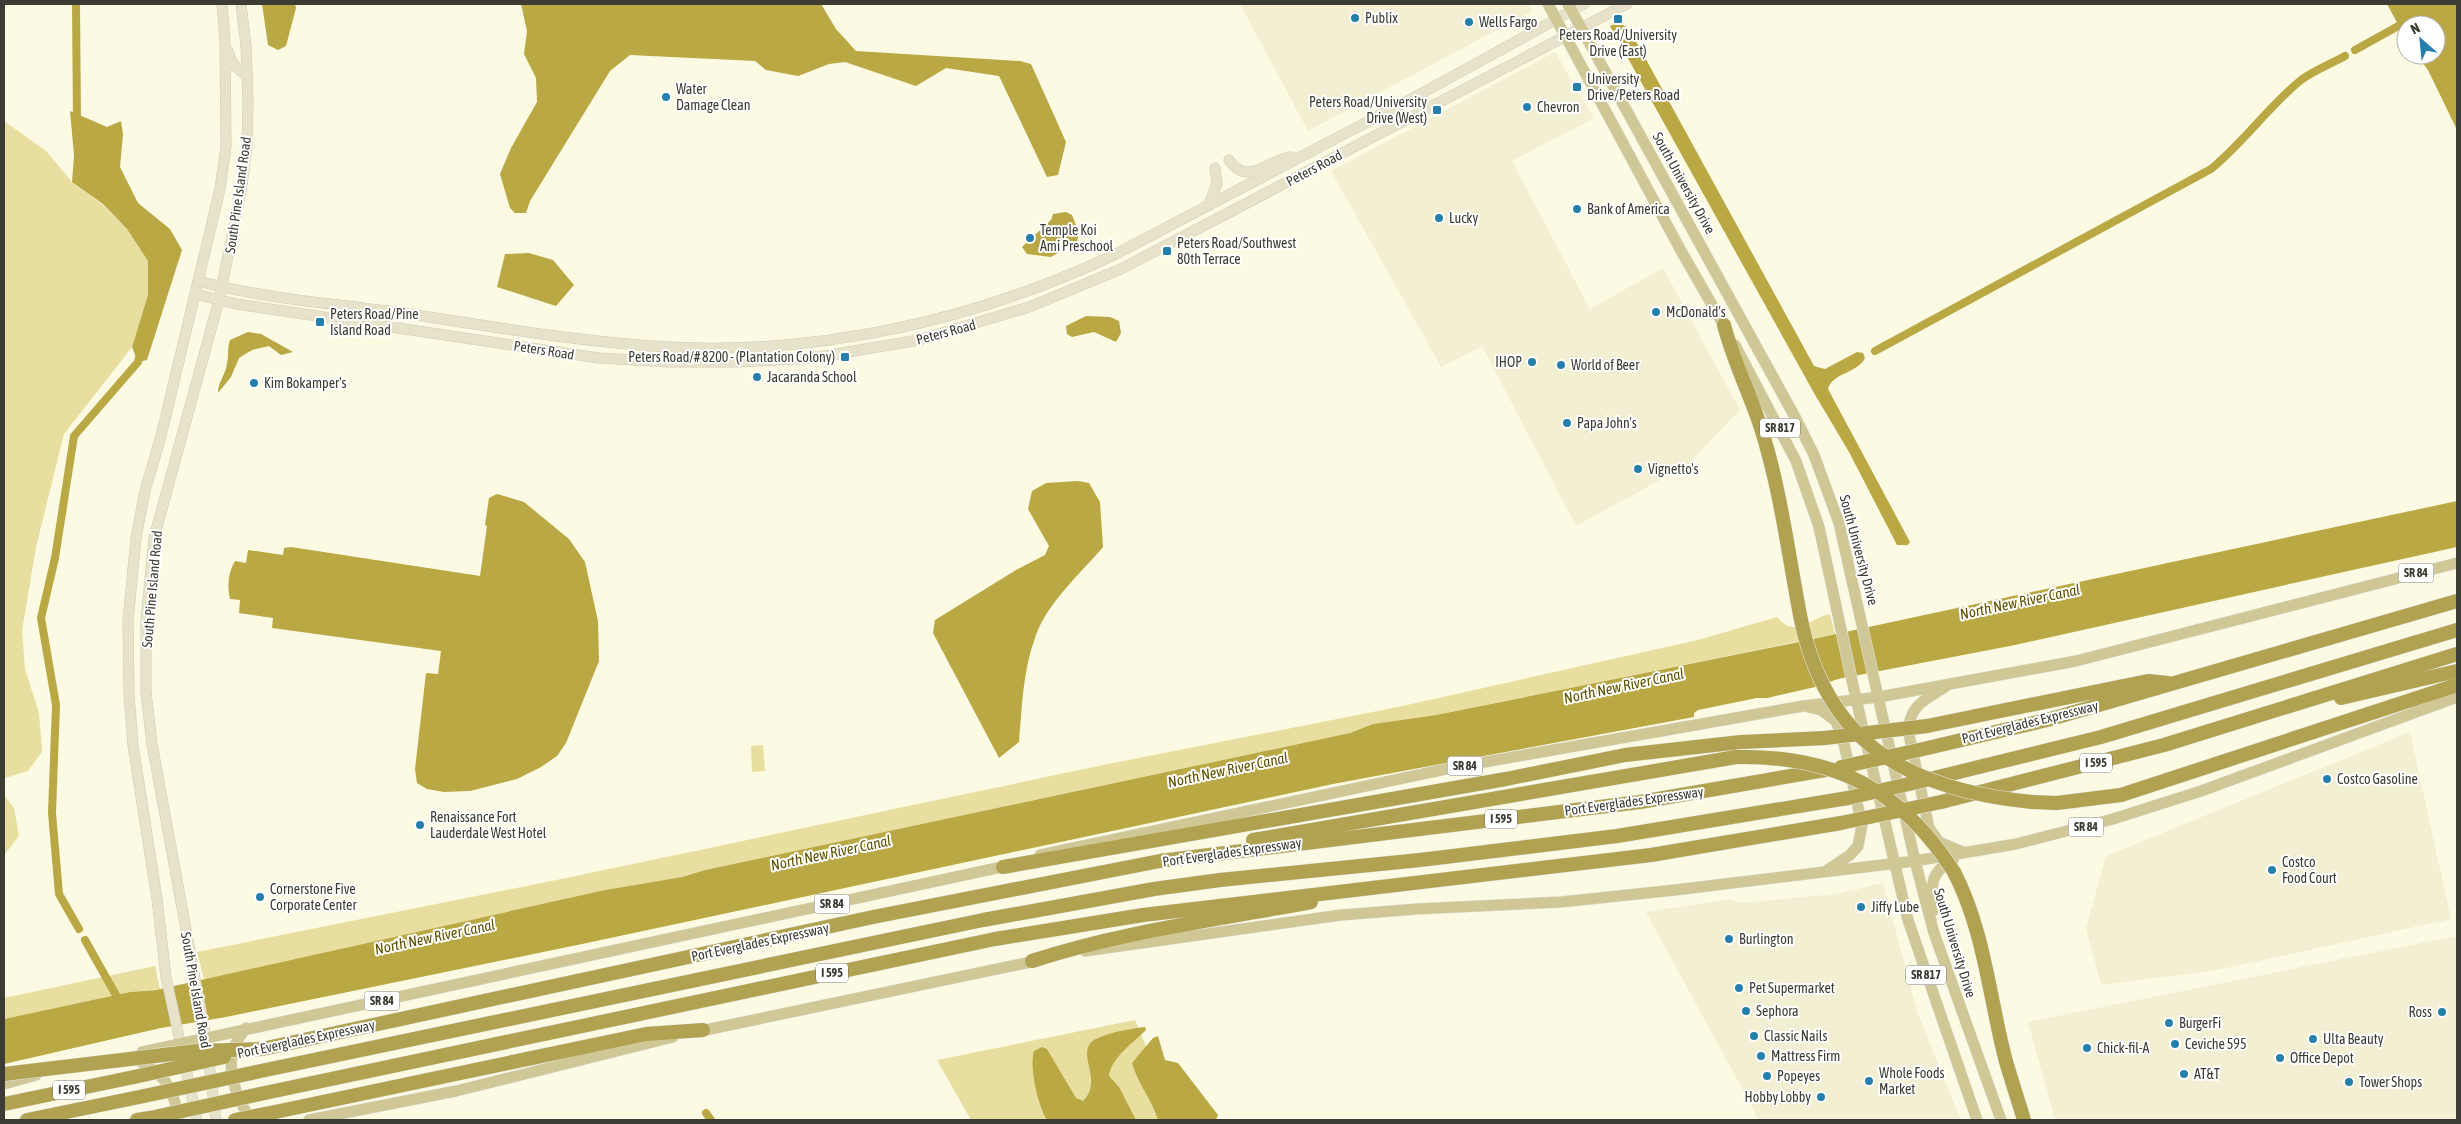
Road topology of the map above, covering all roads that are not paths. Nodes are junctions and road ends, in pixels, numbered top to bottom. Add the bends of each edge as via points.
1 (222, 4) edge
2 (241, 4) edge
3 (1548, 4) edge
4 (1584, 4) edge
5 (1627, 4) edge
6 (1570, 7) edge
7 (1556, 18) junction
8 (1581, 26) junction
9 (1565, 35) junction
10 (225, 40) junction
11 (248, 76) junction
12 (1302, 156) junction
13 (1229, 160) dead end
14 (1214, 168) dead end
15 (1209, 205) junction
16 (198, 280) junction
17 (222, 287) junction
18 (195, 294) junction
19 (219, 300) junction
20 (1724, 325) junction
21 (2457, 563) edge
22 (2457, 601) edge
23 (2457, 630) edge
24 (2457, 654) edge
25 (2457, 671) edge
26 (2176, 683) junction
27 (1951, 684) junction
28 (2457, 685) edge
29 (1879, 697) junction
30 (2457, 697) edge
31 (1856, 699) junction
32 (1803, 706) junction
33 (2250, 718) junction
34 (1966, 853) junction
35 (1160, 861) junction
36 (1915, 861) junction
37 (1894, 864) junction
38 (1003, 867) junction
39 (1824, 872) junction
40 (1410, 884) junction
41 (1934, 933) junction
42 (1032, 961) junction
43 (246, 1028) junction
44 (703, 1030) junction
45 (206, 1038) junction
46 (180, 1044) junction
47 (262, 1049) junction
48 (129, 1054) junction
49 (4, 1074) edge
50 (4, 1084) edge
51 (4, 1104) edge
52 (144, 1119) edge
53 (27, 1120) edge
54 (178, 1120) edge
55 (197, 1120) edge
56 (216, 1120) edge
57 (235, 1120) edge
58 (252, 1120) edge
59 (309, 1120) edge
60 (1977, 1120) edge
61 (2001, 1120) edge
62 (2024, 1120) edge

1 - 10 main road, South Pine Island Road
2 - 11 main road, South Pine Island Road
3 - 7 main road, SR 817
4 - 6 main road, Peters Road
5 - 8 main road, Peters Road
6 - 7 main road, Peters Road
6 - 8 main road, South University Drive / SR 817
7 - 9 main road, SR 817
7 - 12 main road, Peters Road
8 - 9 main road, Peters Road
8 - 29 main road, South University Drive / SR 817 via 1796,416 1814,455 1839,523
9 - 19 main road, Peters Road via 1121,269 1029,307 919,340 786,360 645,361 599,358
9 - 20 main road, SR 817
10 - 11 main road via 230,61
10 - 16 main road, South Pine Island Road via 226,147 220,189
11 - 17 main road, South Pine Island Road via 247,147
12 - 13 main road via 1288,157 1256,171 1245,172 1238,170
12 - 15 main road, Peters Road
14 - 15 main road via 1217,183
15 - 17 main road, Peters Road via 1080,271 984,306 915,325 784,345 670,347 604,342
16 - 17 main road, Peters Road
16 - 18 main road, South Pine Island Road
17 - 19 main road, South Pine Island Road
18 - 19 main road, Peters Road
18 - 46 main road, South Pine Island Road via 145,491 136,538 128,621 129,694 134,745 166,977
19 - 45 main road, South Pine Island Road via 154,538 146,621 146,692 152,744
20 - 28 highway, bridge via 1760,425 1810,658 1825,690 1860,736 1906,770 1962,792 2032,802 2056,803 2121,795
20 - 31 main road, SR 817 via 1796,461 1819,526
21 - 27 main road, SR 84 via 2076,660
22 - 26 highway, Port Everglades Expressway / I 595
23 - 53 highway, bridge via 2101,737 1848,798 1617,836 1154,889 983,920
24 - 33 highway, I 595
25 - 33 highway
26 - 35 highway, Port Everglades Expressway / I 595, bridge via 2047,720 1841,767 1631,803
26 - 38 highway, bridge via 2148,681 1927,726 1624,755 1506,779
27 - 29 main road, SR 84
27 - 34 main road via 1916,706 1911,713 1908,730 1929,828 1939,842
29 - 31 main road, SR 84
29 - 36 main road, South University Drive / SR 817
30 - 34 main road, SR 84 via 2251,774 2122,816 2016,844
31 - 32 main road, SR 84
31 - 37 main road, SR 817
32 - 38 main road, SR 84 via 1452,768 1055,851
32 - 39 main road via 1821,710 1836,721 1862,825 1858,846
33 - 40 highway, I 595, bridge via 2164,745 1941,802 1841,823 1651,855
34 - 36 main road, SR 84
34 - 41 main road via 1941,868 1933,879
35 - 47 highway, Port Everglades Expressway / I 595 via 873,917
35 - 62 highway, bridge via 1275,836 1736,756 1762,756 1827,767 1856,779 1901,808 1936,844 1954,872 1971,908 2005,1058
36 - 37 main road, SR 84
36 - 41 main road, South University Drive / SR 817
37 - 39 main road, SR 84
37 - 60 main road, SR 817 via 1912,934
38 - 43 main road, SR 84 via 423,993
39 - 42 main road, SR 84 via 1561,902 1341,915
40 - 42 highway via 1173,926 1082,945
40 - 52 highway, I 595, bridge via 1143,915 996,939
41 - 61 main road, South University Drive / SR 817
42 - 44 main road, SR 84
43 - 45 main road, SR 84
43 - 58 main road via 235,1044 233,1078 243,1107
44 - 57 highway, bridge via 646,1034
44 - 59 main road, SR 84 via 456,1091
45 - 46 main road, SR 84
45 - 56 main road, South Pine Island Road
46 - 48 main road, SR 84
46 - 55 main road, South Pine Island Road
47 - 49 highway, bridge via 188,1052
47 - 51 highway, Port Everglades Expressway / I 595, bridge
48 - 50 main road, SR 84
48 - 54 main road via 168,1083

